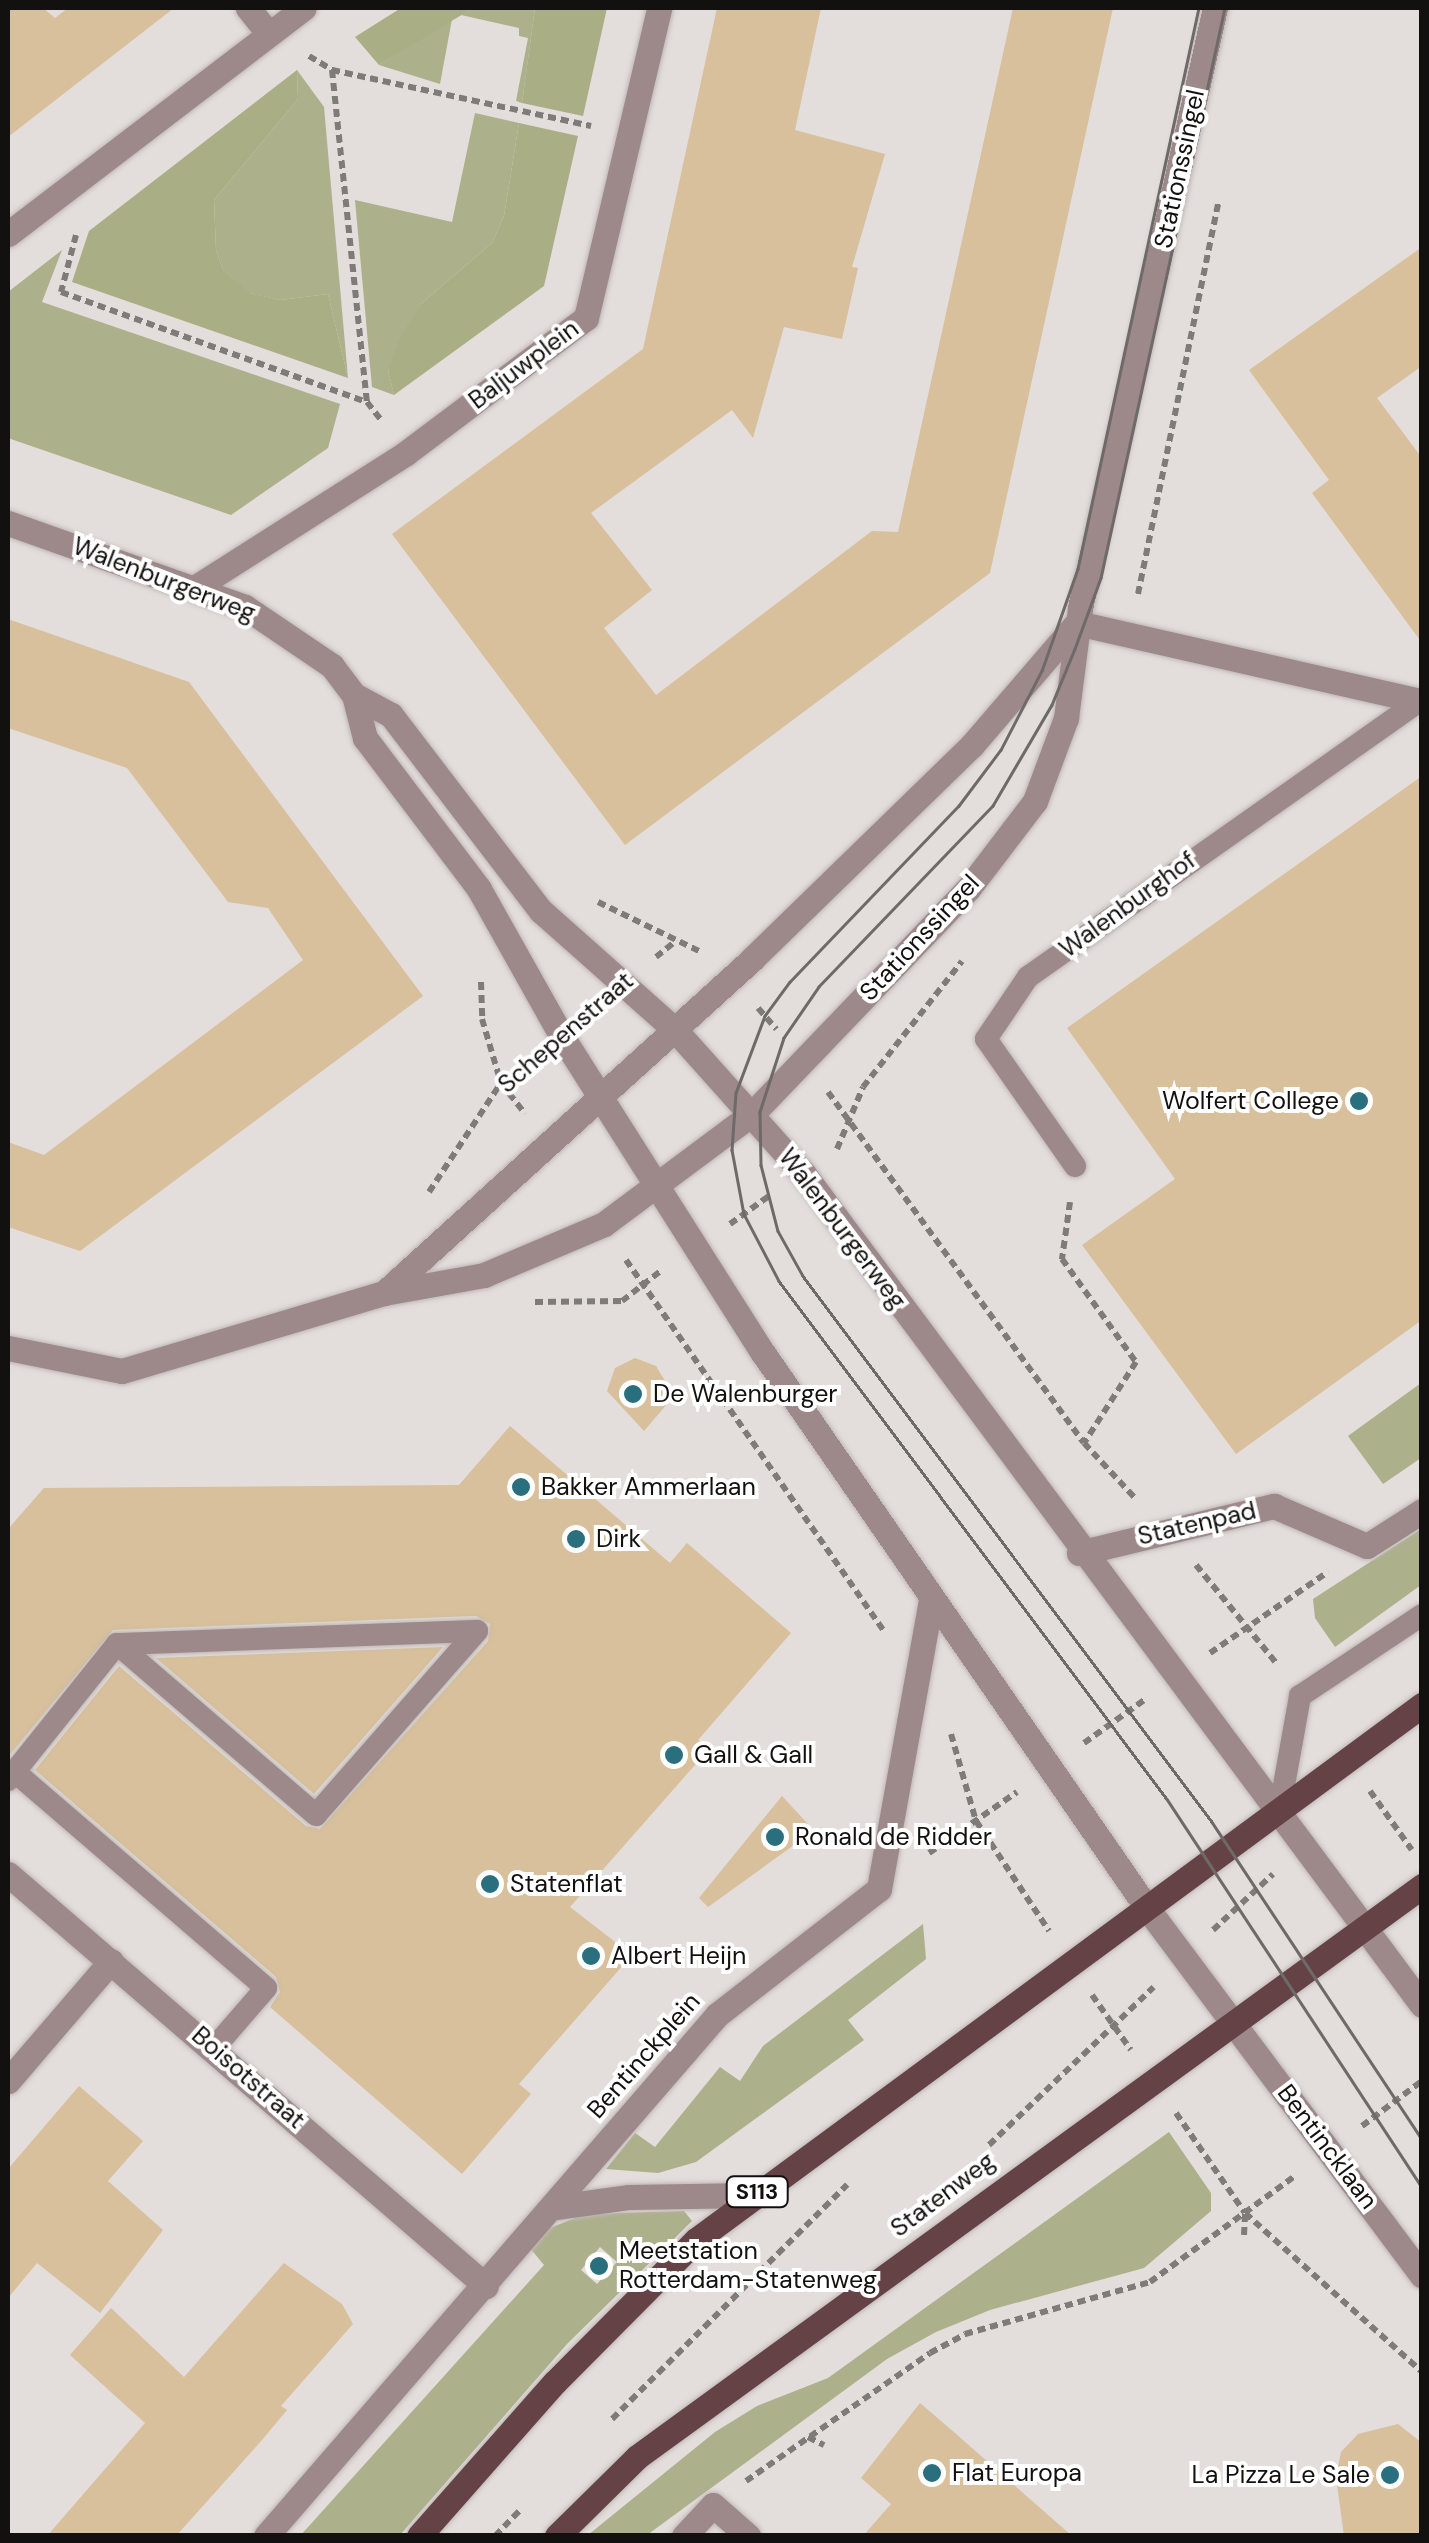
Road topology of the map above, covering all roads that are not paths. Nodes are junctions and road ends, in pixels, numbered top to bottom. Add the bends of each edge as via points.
1 (248, 8) edge
2 (304, 8) edge
3 (659, 8) edge
4 (1215, 8) edge
5 (266, 30) junction
6 (8, 234) edge
7 (8, 522) edge
8 (196, 587) junction
9 (1077, 624) junction
10 (354, 695) junction
11 (1419, 702) edge
12 (676, 1031) junction
13 (602, 1098) junction
14 (753, 1112) junction
15 (1075, 1166) road end
16 (659, 1189) junction
17 (384, 1293) junction
18 (8, 1350) edge
19 (1422, 1510) edge
20 (1079, 1553) junction
21 (931, 1601) junction
22 (1422, 1615) edge
23 (118, 1644) junction
24 (1422, 1705) edge
25 (11, 1776) edge
26 (1279, 1813) junction
27 (8, 1874) edge
28 (1422, 1886) edge
29 (1147, 1908) junction
30 (1366, 1925) junction
31 (111, 1962) junction
32 (1422, 2005) edge
33 (1231, 2021) junction
34 (214, 2048) junction
35 (8, 2081) edge
36 (752, 2195) junction
37 (556, 2207) junction
38 (1422, 2275) edge
39 (486, 2286) junction
40 (266, 2536) edge
41 (419, 2536) edge
42 (557, 2536) edge
43 (684, 2536) edge
44 (748, 2536) edge

1 - 5 street
2 - 5 street
3 - 8 street, Baljuwplein via 586,318 406,453
4 - 9 street, Stationssingel
5 - 6 street
7 - 8 street, Walenburgerweg
8 - 10 street, Walenburgerweg via 291,633
9 - 11 street, Walenburghof
9 - 12 street, Stationssingel via 972,745
9 - 14 street, Stationssingel via 1066,718 1035,801 968,889
10 - 12 street, Walenburgerweg via 392,715 541,911
10 - 13 street, Walenburgerweg via 365,738 479,889
11 - 15 lane, Walenburghof via 1028,977 986,1039
12 - 13 street, Stationssingel
12 - 14 street, Walenburgerweg
13 - 16 street, Walenburgerweg
13 - 17 street
14 - 16 street, Stationssingel
14 - 20 street, Walenburgerweg
16 - 17 street via 604,1224 484,1274
16 - 21 street, Walenburgerweg
17 - 18 street via 122,1372
19 - 20 street, Statenpad via 1367,1546 1274,1506
20 - 26 street, Walenburgerweg
21 - 29 street, Walenburgerweg
21 - 37 street, Bentinckplein via 879,1888 717,2015
22 - 26 lane via 1300,1696
23 - 23 lane via 316,1815 478,1631 420,1633
23 - 25 lane
24 - 26 main road, S113
25 - 34 lane via 266,1988
26 - 29 main road, S113
26 - 30 street
27 - 31 street, Boisotstraat
28 - 30 main road
29 - 33 street
29 - 36 main road, S113
30 - 32 street
30 - 33 main road
31 - 34 street, Boisotstraat
31 - 35 street
33 - 38 street, Bentincklaan
33 - 42 main road, Statenweg via 637,2458
34 - 39 street, Boisotstraat
36 - 37 street via 628,2197
36 - 41 main road, S113 via 696,2240 555,2382
37 - 39 street, Bentinckplein
39 - 40 street
43 - 44 street via 713,2505

